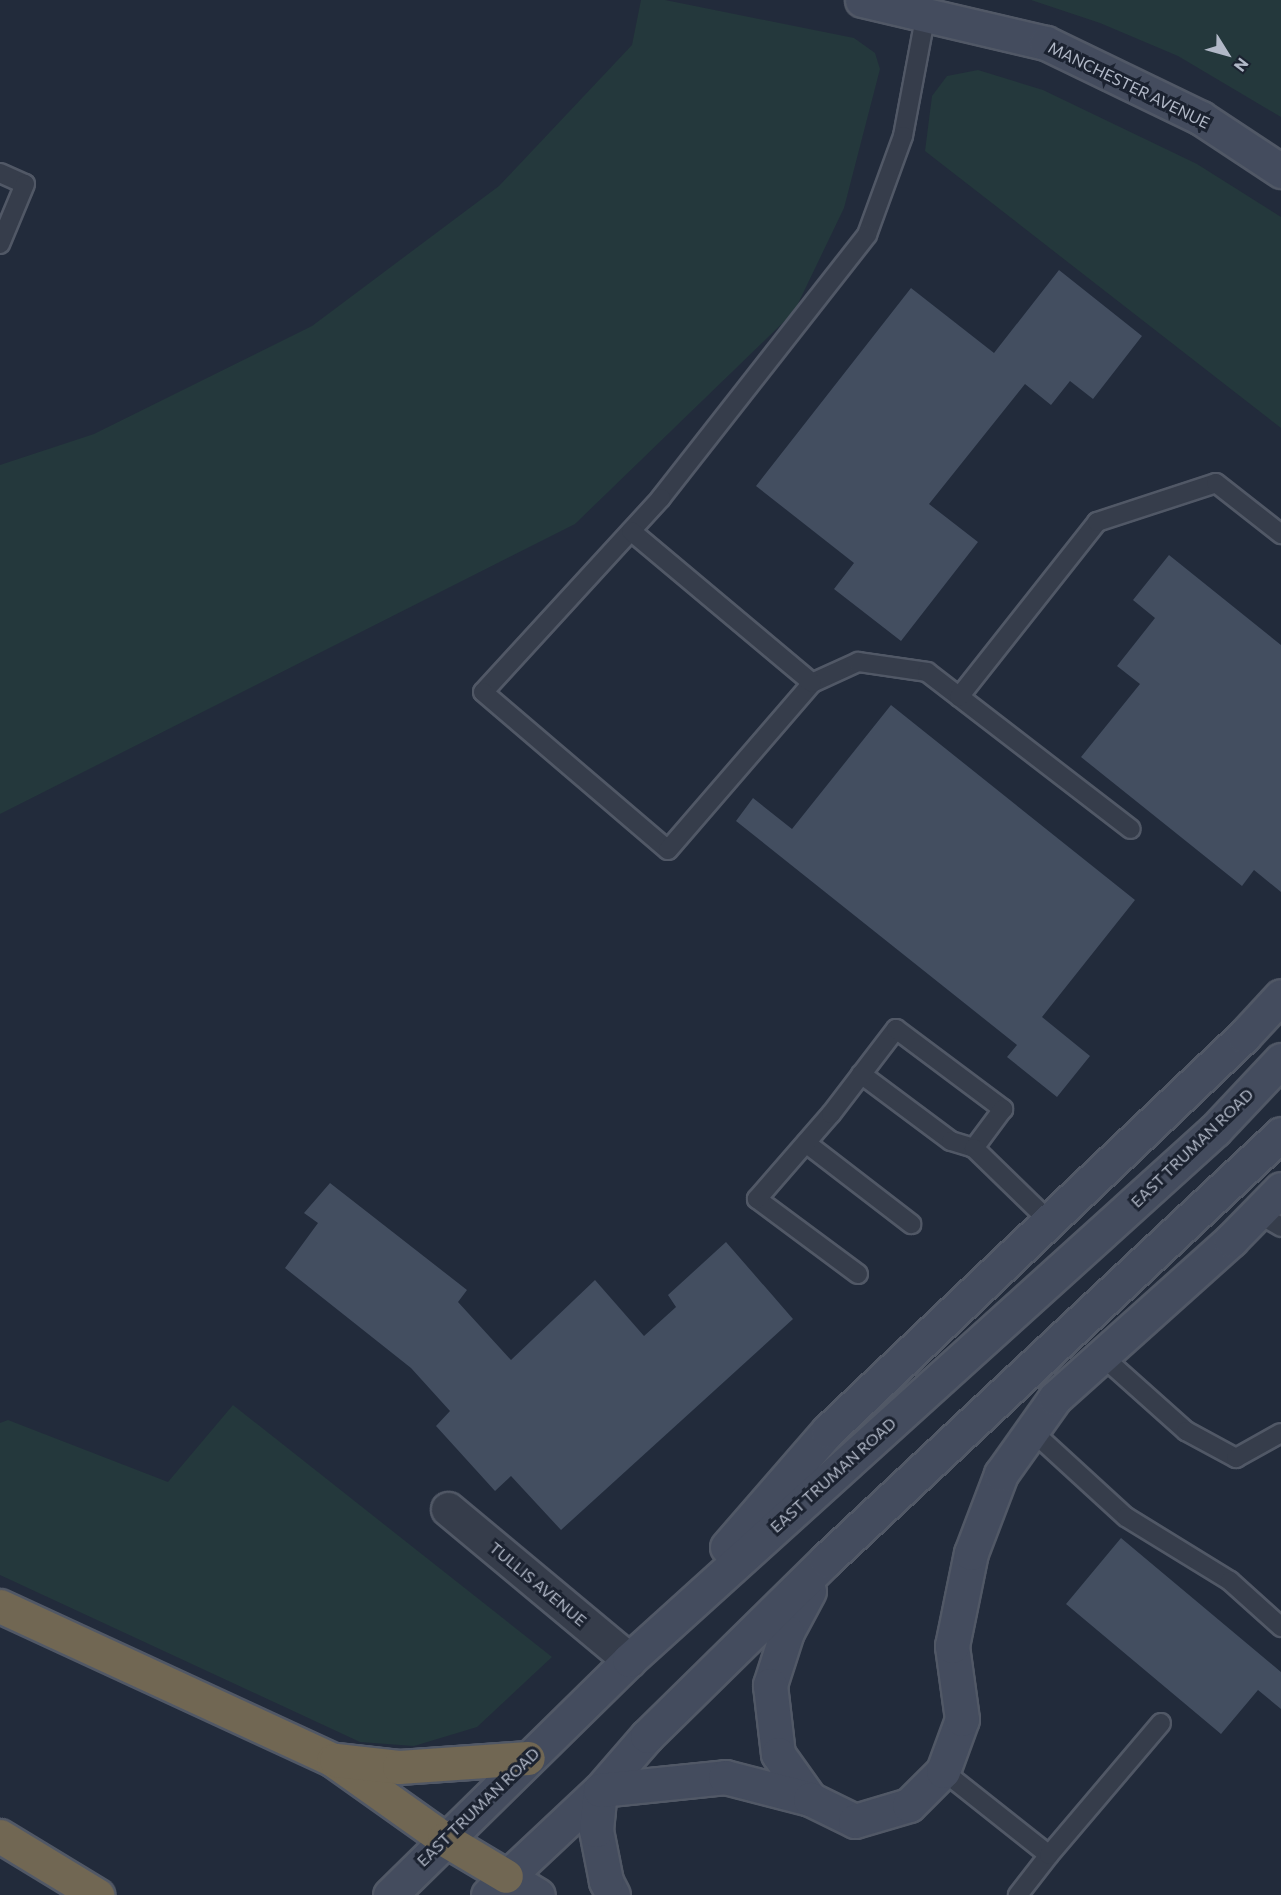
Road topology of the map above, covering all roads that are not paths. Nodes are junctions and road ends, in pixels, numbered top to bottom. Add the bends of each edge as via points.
1 (862, 0) edge
2 (927, 13) junction
3 (1281, 171) edge
4 (0, 173) edge
5 (0, 244) edge
6 (631, 531) junction
7 (1281, 534) edge
8 (812, 683) junction
9 (959, 697) junction
10 (1131, 829) dead end
11 (1281, 996) edge
12 (1281, 1060) edge
13 (861, 1074) junction
14 (1281, 1134) edge
15 (806, 1143) junction
16 (974, 1148) junction
17 (1281, 1189) edge
18 (1269, 1220) edge
19 (1049, 1221) junction
20 (911, 1224) dead end
21 (858, 1274) dead end
22 (1102, 1356) junction
23 (1032, 1431) junction
24 (1281, 1433) edge
25 (448, 1509) dead end
26 (826, 1560) junction
27 (0, 1606) edge
28 (1281, 1627) edge
29 (629, 1659) junction
30 (1161, 1723) dead end
31 (528, 1758) junction
32 (333, 1760) junction
33 (944, 1771) junction
34 (600, 1790) junction
35 (810, 1799) junction
36 (0, 1836) edge
37 (444, 1839) junction
38 (1049, 1855) junction
39 (497, 1885) edge
40 (97, 1895) edge
41 (390, 1895) edge
42 (538, 1895) edge
43 (613, 1895) edge
44 (1018, 1895) edge

1 - 2 main road, MANCHESTER AVENUE
2 - 3 main road, MANCHESTER AVENUE via 1046,43 1201,118
2 - 6 lane via 903,136 867,235
4 - 5 lane via 25,184
6 - 8 lane
6 - 8 lane via 483,692 668,850
7 - 9 lane via 1216,483 1097,522
8 - 9 lane via 858,662 927,672
9 - 10 lane
11 - 19 main road via 1245,1036
12 - 29 main road, EAST TRUMAN ROAD via 1215,1130
13 - 15 lane
13 - 16 lane via 951,1141
13 - 16 lane via 896,1029 1003,1109
14 - 26 main road
15 - 20 lane
15 - 21 lane via 758,1199
16 - 19 lane
17 - 18 main road
18 - 22 main road
19 - 29 main road via 828,1431
22 - 23 main road via 1055,1398
22 - 24 lane via 1185,1431 1236,1458
23 - 28 lane via 1126,1517 1230,1581
23 - 33 main road via 1001,1474 971,1553 952,1646 962,1719
25 - 29 street, TULLIS AVENUE
26 - 34 main road via 647,1736
26 - 35 main road via 787,1632 770,1685 778,1754
27 - 32 highway
29 - 31 main road, EAST TRUMAN ROAD
30 - 38 lane
31 - 32 highway via 399,1767
31 - 37 main road, EAST TRUMAN ROAD
32 - 37 highway
33 - 35 main road via 909,1805 855,1821
33 - 38 lane
34 - 35 main road via 725,1777
34 - 39 main road
34 - 43 main road via 596,1830 606,1881
36 - 40 highway
37 - 39 highway
37 - 41 main road, EAST TRUMAN ROAD
38 - 44 lane
39 - 42 main road

